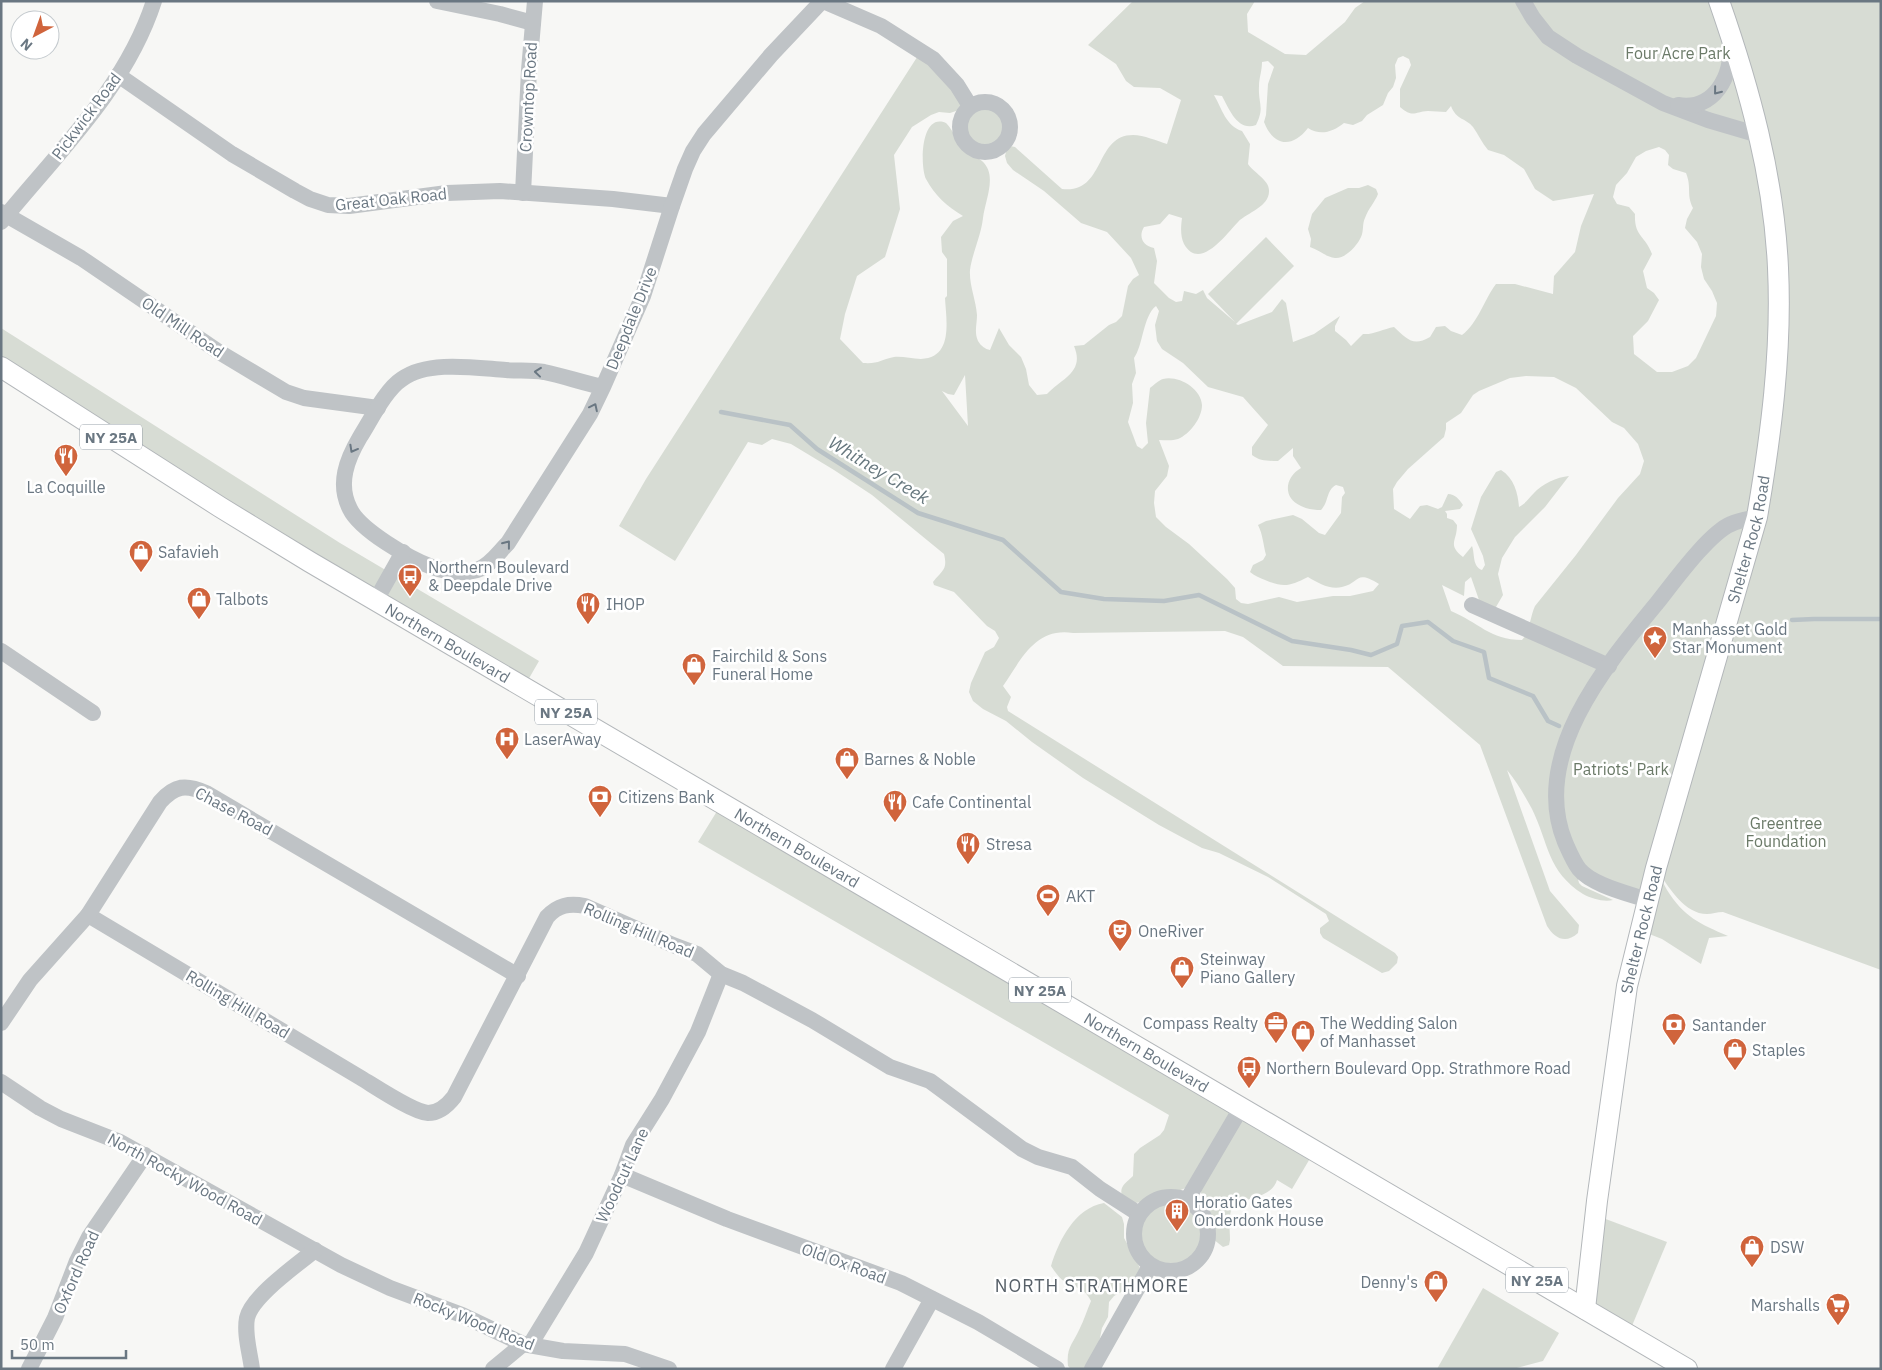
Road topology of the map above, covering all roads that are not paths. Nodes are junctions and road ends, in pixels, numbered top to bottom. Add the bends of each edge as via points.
1 (154, 1) edge
2 (437, 1) edge
3 (535, 1) edge
4 (823, 1) edge
5 (1523, 1) edge
6 (1719, 1) edge
7 (533, 23) junction
8 (1728, 28) junction
9 (118, 75) junction
10 (1663, 103) junction
11 (970, 106) dead end
12 (1759, 135) junction
13 (523, 193) junction
14 (672, 206) junction
15 (3, 216) edge
16 (1, 367) edge
17 (603, 388) junction
18 (378, 408) junction
19 (1757, 517) junction
20 (403, 552) junction
21 (376, 600) junction
22 (1472, 605) dead end
23 (1, 650) edge
24 (1609, 666) junction
25 (93, 713) dead end
26 (1647, 900) junction
27 (88, 915) junction
28 (722, 974) junction
29 (518, 976) junction
30 (1, 1023) edge
31 (1, 1082) edge
32 (1241, 1108) junction
33 (145, 1155) junction
34 (622, 1175) junction
35 (1187, 1200) junction
36 (1139, 1214) junction
37 (315, 1250) junction
38 (1150, 1266) junction
39 (932, 1299) junction
40 (1586, 1309) junction
41 (526, 1345) junction
42 (29, 1369) edge
43 (252, 1369) edge
44 (493, 1369) edge
45 (669, 1369) edge
46 (893, 1369) edge
47 (1057, 1369) edge
48 (1092, 1369) edge
49 (1687, 1369) edge

1 - 9 street, Pickwick Road via 140,36
2 - 7 street
3 - 7 street, Crowntop Road
4 - 11 street via 881,26 933,59 957,85
4 - 14 street, Deepdale Drive via 771,55 704,134 684,169
5 - 10 street via 1539,27 1559,45
6 - 8 main road, Shelter Rock Road
7 - 13 street, Crowntop Road
8 -> 10 street via 1730,63 1720,88 1711,98 1698,104
8 - 12 main road, Shelter Rock Road
9 - 13 street, Great Oak Road via 232,154 319,203 349,206 447,193
9 - 15 street, Pickwick Road via 86,121
10 - 12 street
12 - 19 main road, Shelter Rock Road via 1771,198 1778,266 1779,324 1766,468
13 - 14 street, Great Oak Road
14 - 17 street, Deepdale Drive via 643,296
15 - 18 street, Old Mill Road via 49,238 219,352 286,392 304,398
16 - 21 main road, Northern Boulevard / NY 25A via 220,507
17 -> 18 street via 544,372 454,366 421,371 401,379
20 -> 17 street, Deepdale Drive via 432,567 456,572 478,569 492,560 508,542 552,475
18 -> 20 street, Deepdale Drive via 350,454 344,474 345,492 349,508 359,522
19 - 24 street via 1730,524 1703,547
19 - 26 main road, Shelter Rock Road
20 - 21 street
21 - 32 main road, Northern Boulevard / NY 25A
22 - 24 street
23 - 25 street
24 - 26 street via 1580,709 1565,746 1557,777 1557,815 1579,869 1597,882
26 - 40 main road, Shelter Rock Road via 1627,986 1597,1201
27 - 29 street, Chase Road via 160,802 174,789 189,787 206,793
27 - 29 street, Rolling Hill Road via 361,1078 426,1113 448,1105 454,1097
27 - 30 street, Chase Road via 30,980
28 - 29 street, Rolling Hill Road via 697,954 591,909 571,904 556,909 547,918
28 - 34 street, Woodcut Lane via 698,1032 633,1145
28 - 36 street, Rolling Hill Road via 812,1020 890,1067 930,1081 1022,1149 1072,1166
31 - 33 street, North Rocky Wood Road via 60,1119 102,1133
32 - 35 street
32 - 40 main road, Northern Boulevard / NY 25A via 1315,1150 1362,1185 1388,1193
33 - 37 street, North Rocky Wood Road
33 - 42 street, Oxford Road via 89,1237 55,1318
34 - 39 street, Old Ox Road via 727,1219 888,1278
34 - 41 street, Woodcut Lane via 586,1253
35 - 36 street via 1176,1197 1155,1200
35 - 38 street via 1197,1207 1208,1229 1204,1252 1186,1269 1174,1272
36 - 38 street via 1133,1236 1136,1248
37 - 41 street, Rocky Wood Road via 390,1288 462,1315
37 - 43 street via 272,1284 249,1311 246,1326
38 - 48 street
39 - 46 street
39 - 47 street, Old Ox Road
40 - 49 main road, Northern Boulevard / NY 25A
41 - 44 street, Woodcut Lane
41 - 45 street, Rocky Wood Road via 563,1352 625,1354

